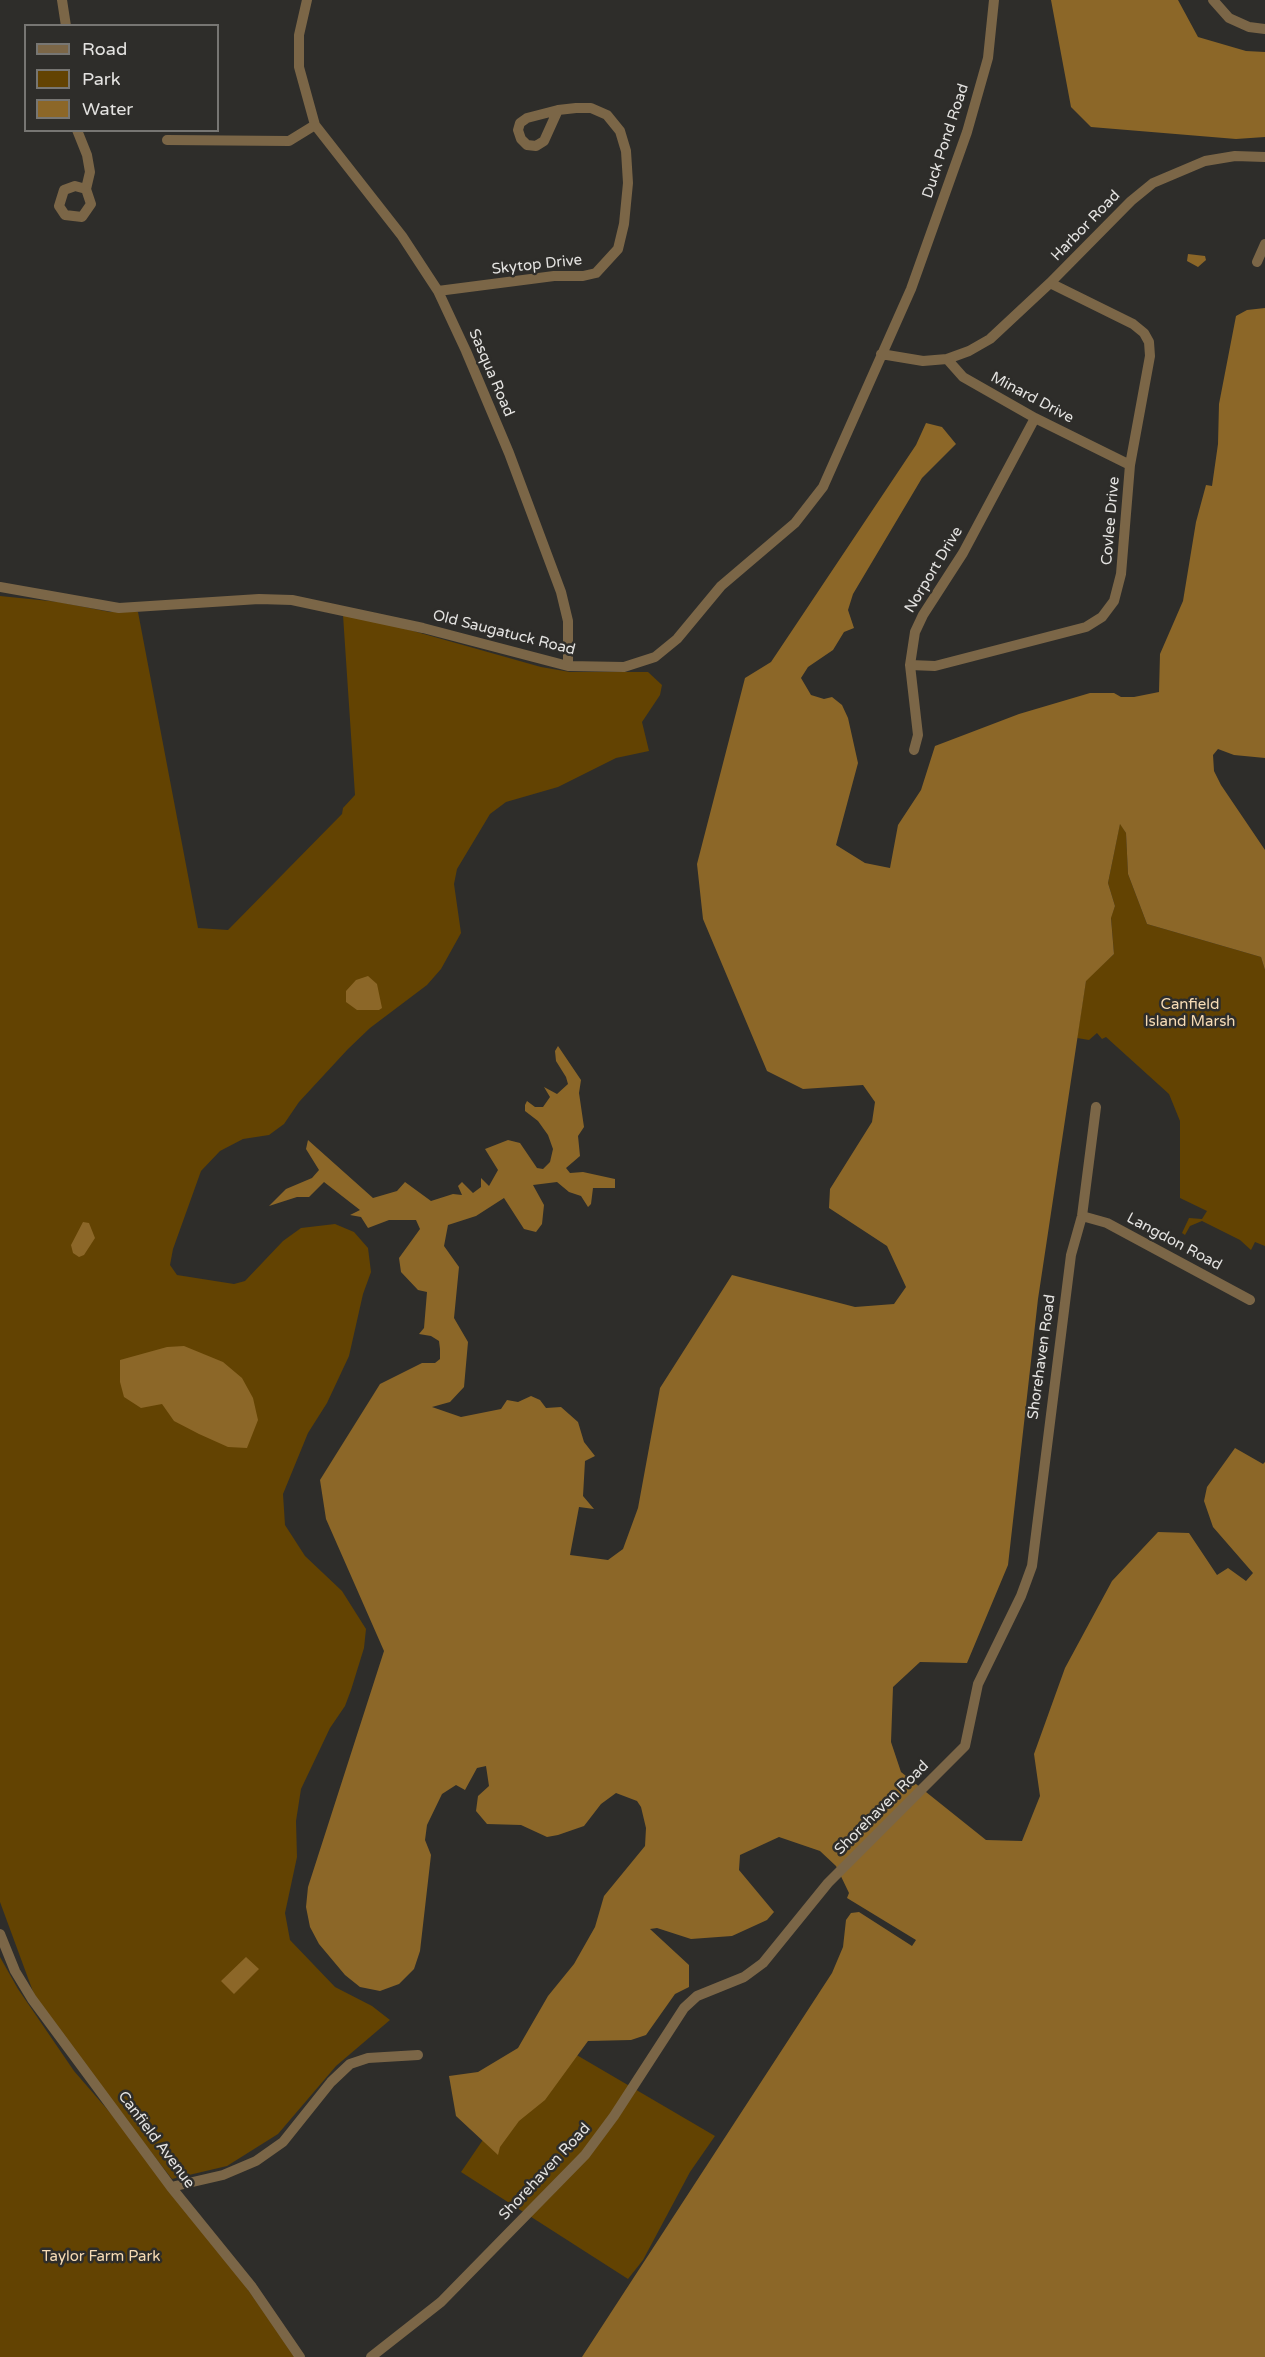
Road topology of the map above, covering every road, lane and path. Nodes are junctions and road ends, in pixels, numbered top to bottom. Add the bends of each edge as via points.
1 (62, 0) edge
2 (307, 0) edge
3 (994, 0) edge
4 (1213, 0) edge
5 (66, 24) edge
6 (1265, 29) edge
7 (558, 110) dead end
8 (315, 124) junction
9 (78, 132) edge
10 (167, 140) dead end
11 (1265, 157) edge
12 (86, 189) dead end
13 (1265, 244) edge
14 (1257, 262) dead end
15 (1050, 284) junction
16 (911, 289) joint
17 (438, 291) junction
18 (881, 354) junction
19 (947, 359) junction
20 (1035, 418) junction
21 (1130, 465) junction
22 (0, 587) edge
23 (910, 665) junction
24 (568, 666) junction
25 (914, 750) dead end
26 (1096, 1107) dead end
27 (1082, 1216) junction
28 (1250, 1300) dead end
29 (0, 1934) edge
30 (418, 2055) dead end
31 (171, 2187) junction
32 (300, 2357) edge
33 (371, 2357) edge

1 - 5 street
2 - 8 street, Sasqua Road via 299,35 298,67
3 - 16 street, Duck Pond Road via 988,58 967,132
4 - 6 street via 1229,18
7 - 17 street, Skytop Drive via 591,108 607,115 620,131 628,183 618,249 596,273
8 - 10 street via 289,141
8 - 17 street, Sasqua Road via 402,236
9 - 12 street via 90,172
11 - 15 street, Harbor Road via 1205,160 1153,183
13 - 14 street
15 - 19 street, Harbor Road via 990,339
15 - 21 street, Covlee Drive via 1132,324 1149,342 1150,356
16 - 18 street, Old Saugatuck Road
17 - 24 street, Sasqua Road via 552,564 568,621
18 - 19 street via 923,361
18 - 24 street, Old Saugatuck Road via 833,468 814,501 795,523 721,586 666,650 624,667
19 - 20 street, Minard Drive via 963,377
20 - 21 street, Minard Drive
20 - 23 street, Norport Drive via 963,553 923,615 915,632
21 - 23 street, Covlee Drive via 1121,574 1114,601 1102,617 1086,627 1037,641 934,666
22 - 24 street, Old Saugatuck Road via 119,608 292,600 423,628
23 - 25 street, Norport Drive via 918,735
26 - 27 street, Shorehaven Road
27 - 28 street, Langdon Road via 1107,1223
27 - 33 street, Shorehaven Road via 1071,1255 1032,1566 978,1684 967,1742 828,1883 758,1968 697,1996 684,2008 585,2155 441,2302
29 - 31 street, Canfield Avenue via 32,1999
30 - 31 street via 368,2058 350,2064 283,2142 256,2161 223,2175
31 - 32 street, Canfield Avenue via 252,2287

